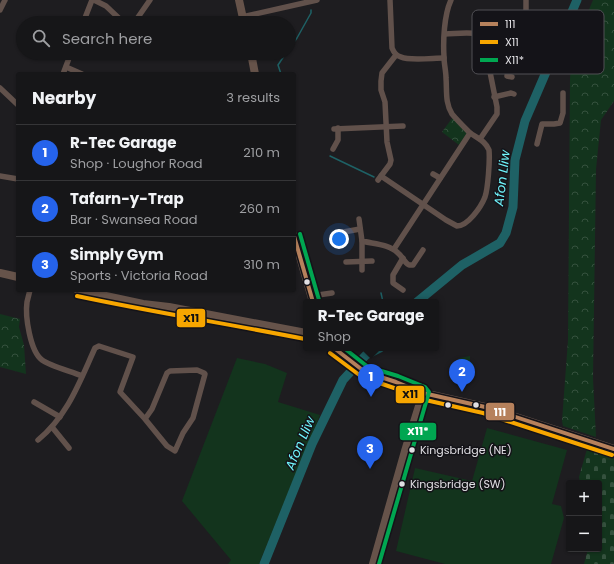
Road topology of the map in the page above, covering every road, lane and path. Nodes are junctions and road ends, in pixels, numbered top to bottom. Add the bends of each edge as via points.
1 (5, 0) edge
2 (93, 0) edge
3 (150, 0) edge
4 (239, 0) edge
5 (318, 0) edge
6 (390, 0) edge
7 (451, 0) edge
8 (0, 10) edge
9 (86, 16) edge
10 (117, 16) edge
11 (139, 16) edge
12 (242, 16) edge
13 (258, 16) edge
14 (472, 33) edge
15 (445, 34) junction
16 (396, 55) junction
17 (444, 58) junction
18 (68, 60) edge
19 (252, 60) edge
20 (66, 67) junction
21 (64, 72) edge
22 (77, 72) edge
23 (255, 72) edge
24 (490, 74) edge
25 (507, 74) edge
26 (512, 77) dead end
27 (0, 88) edge
28 (563, 93) dead end
29 (514, 94) dead end
30 (494, 97) junction
31 (16, 103) edge
32 (387, 126) junction
33 (403, 126) dead end
34 (470, 132) junction
35 (480, 139) junction
36 (537, 144) dead end
37 (333, 149) dead end
38 (433, 174) dead end
39 (0, 176) edge
40 (440, 178) junction
41 (16, 179) edge
42 (423, 203) junction
43 (359, 219) dead end
44 (360, 229) junction
45 (338, 232) dead end
46 (362, 241) junction
47 (296, 243) edge
48 (394, 249) junction
49 (423, 250) dead end
50 (403, 258) junction
51 (372, 261) dead end
52 (346, 262) dead end
53 (362, 262) junction
54 (362, 270) dead end
55 (0, 273) edge
56 (16, 277) edge
57 (403, 290) dead end
58 (30, 292) edge
59 (87, 292) edge
60 (332, 293) dead end
61 (312, 299) edge
62 (303, 332) edge
63 (338, 351) edge
64 (82, 376) junction
65 (423, 394) junction
66 (34, 402) dead end
67 (60, 417) junction
68 (144, 419) junction
69 (52, 427) junction
70 (38, 440) dead end
71 (69, 448) dead end
72 (614, 449) edge
73 (373, 564) edge

1 - 8 street
2 - 9 street
2 - 10 street via 106,6
3 - 11 street
4 - 12 main road
5 - 13 street
6 - 16 street via 392,48
7 - 15 street via 446,14
14 - 15 street
15 - 17 street
16 - 17 street via 401,58
16 - 32 street via 382,74 381,81
17 - 34 street via 448,107
18 - 20 street
19 - 23 main road
20 - 21 street
20 - 22 street
24 - 30 street
25 - 26 street
27 - 31 street
28 - 36 street via 563,113 560,122 542,124
29 - 30 street
30 - 35 street via 497,114
32 - 33 street
32 - 37 street via 336,128 338,140
32 - 42 street via 391,160 380,178
34 - 35 street
34 - 40 street
35 - 42 street via 489,150 486,190 482,202 470,219 465,224 457,226
38 - 40 street
39 - 41 street
40 - 42 street
42 - 48 street
43 - 44 street
44 - 45 street
44 - 46 street
46 - 48 street
46 - 53 street
47 - 61 main road
48 - 50 street
49 - 50 street via 413,265 406,263
50 - 57 street via 392,275 393,283
51 - 53 street
52 - 53 street
53 - 54 street
55 - 56 main road
58 - 64 street via 27,303 28,326 38,355 43,361
59 - 62 main road
60 - 61 street
63 - 65 main road via 365,372
64 - 67 street
64 - 68 street via 95,348 99,346 133,357 120,392
65 - 72 main road via 486,407
65 - 73 main road
66 - 67 street
67 - 69 street
68 - 68 street via 152,409 170,370 198,370 205,374 193,418 183,432 175,451 167,446
69 - 70 street
69 - 71 street

